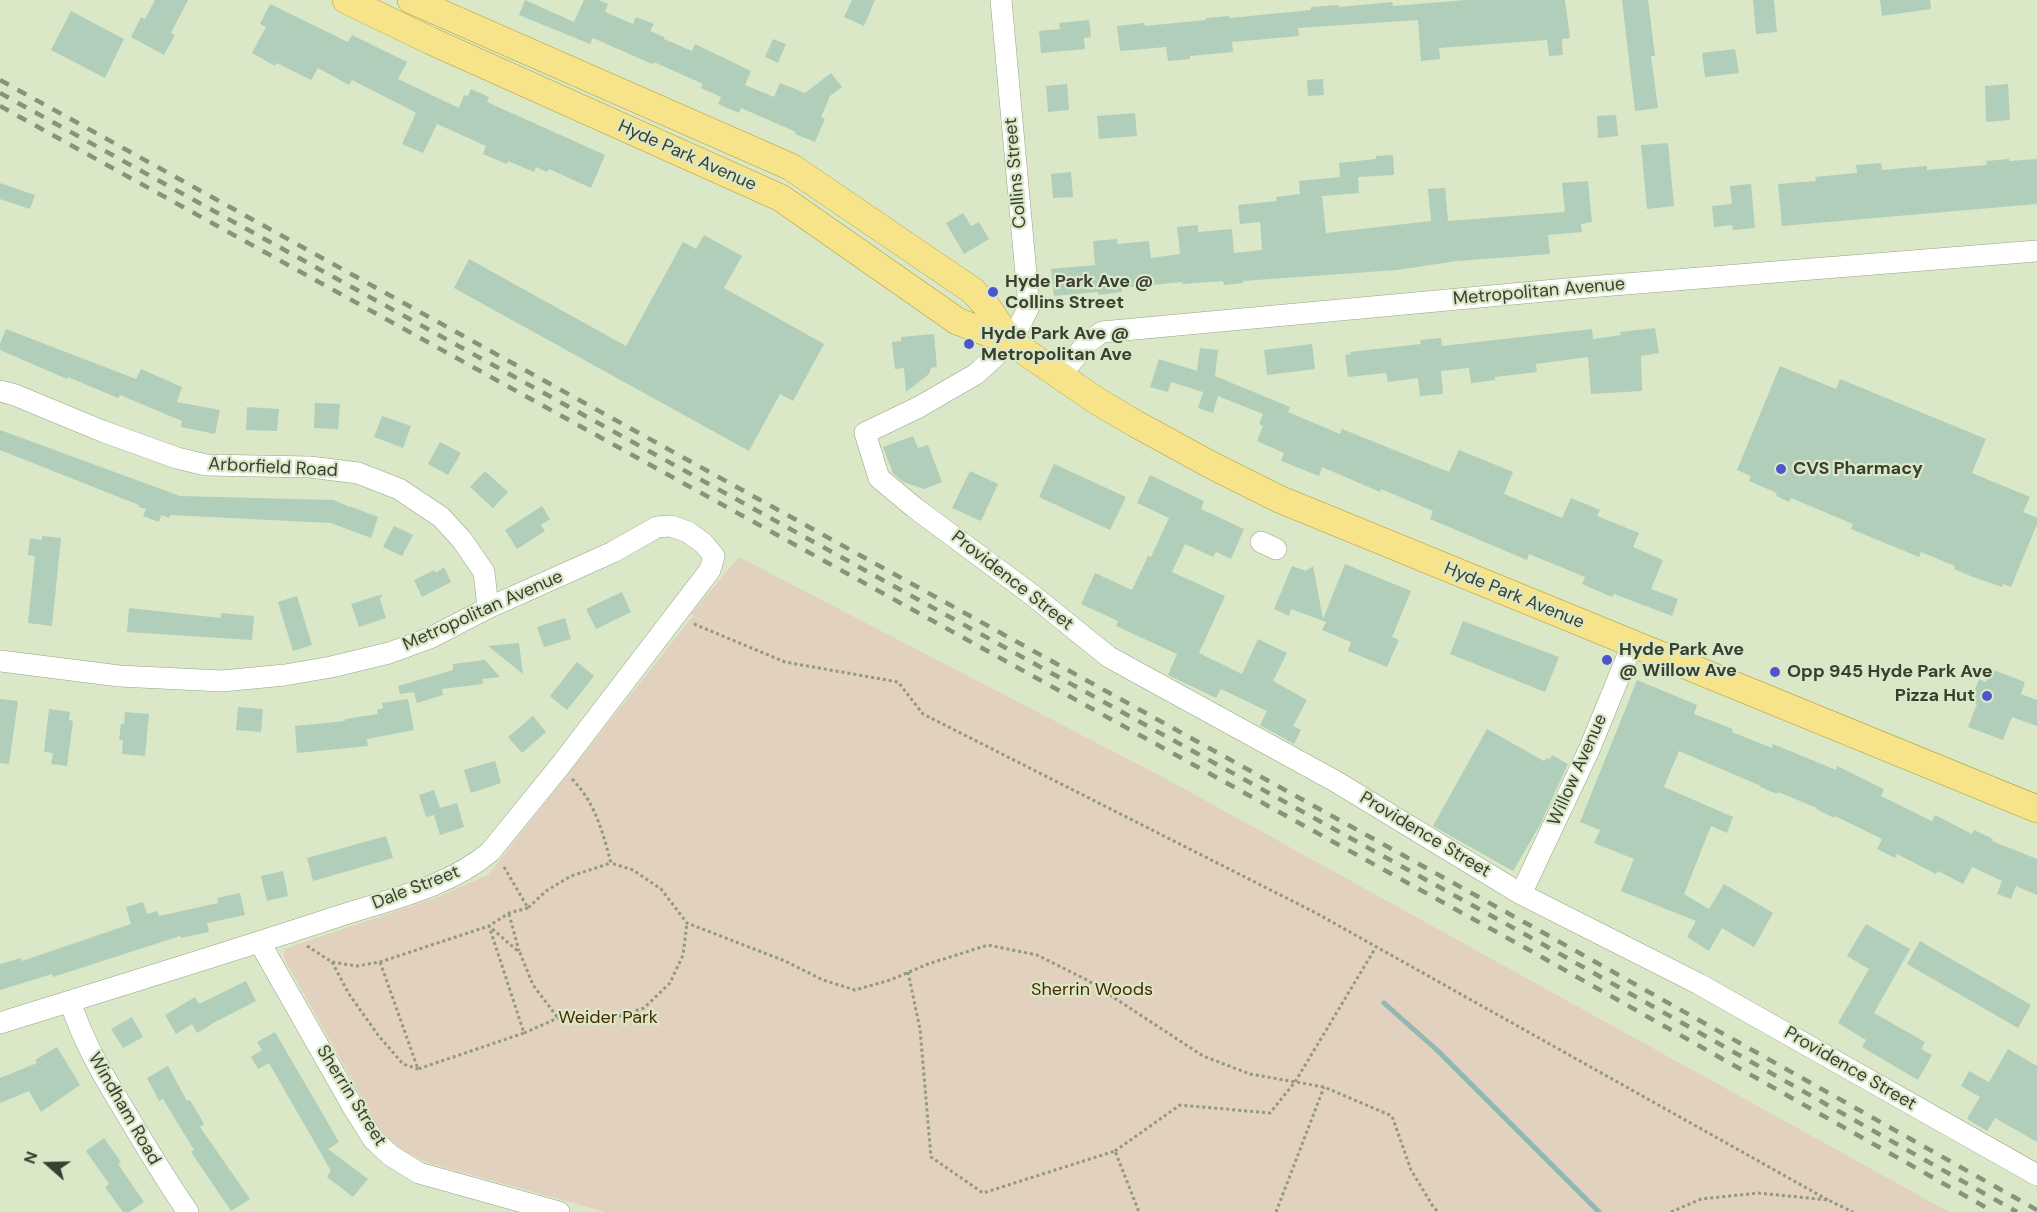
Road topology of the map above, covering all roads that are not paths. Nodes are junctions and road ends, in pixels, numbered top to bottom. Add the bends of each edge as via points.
1 (411, 0) edge
2 (1001, 0) edge
3 (375, 6) edge
4 (2037, 251) edge
5 (1011, 342) junction
6 (1060, 376) junction
7 (0, 392) edge
8 (671, 526) joint
9 (488, 608) junction
10 (1632, 645) junction
11 (0, 661) edge
12 (2037, 809) edge
13 (1521, 894) junction
14 (260, 943) junction
15 (70, 1001) junction
16 (0, 1023) edge
17 (2037, 1176) edge
18 (188, 1212) edge
19 (559, 1212) edge

1 - 5 main road, Hyde Park Avenue via 791,167 974,291
2 - 5 street, Collins Street via 1029,307
3 - 5 main road, Hyde Park Avenue via 448,49 781,198 957,321
4 - 6 street, Metropolitan Avenue via 1102,332 1087,343
5 - 6 main road, Hyde Park Avenue
5 - 13 street, Providence Street via 976,374 865,433 879,478 1109,657 1335,781
6 - 10 main road, Hyde Park Avenue via 1136,424 1279,499
7 - 9 street, Arborfield Road via 15,394 177,458 206,465 310,467 358,473 399,489 441,517 462,540 484,572
8 - 9 street, Metropolitan Avenue via 657,527 613,552
8 - 14 street, Dale Street via 704,543 714,556 710,570 490,852 450,878
9 - 11 street, Metropolitan Avenue via 430,638 389,653 285,675 222,681 119,676
10 - 12 main road, Hyde Park Avenue
10 - 13 street, Willow Avenue via 1589,750
13 - 17 street, Providence Street via 1699,984
14 - 15 street, Dale Street
14 - 19 street, Sherrin Street via 353,1107 373,1138 390,1155 419,1173
15 - 16 street, Dale Street
15 - 18 street, Windham Road via 99,1068

